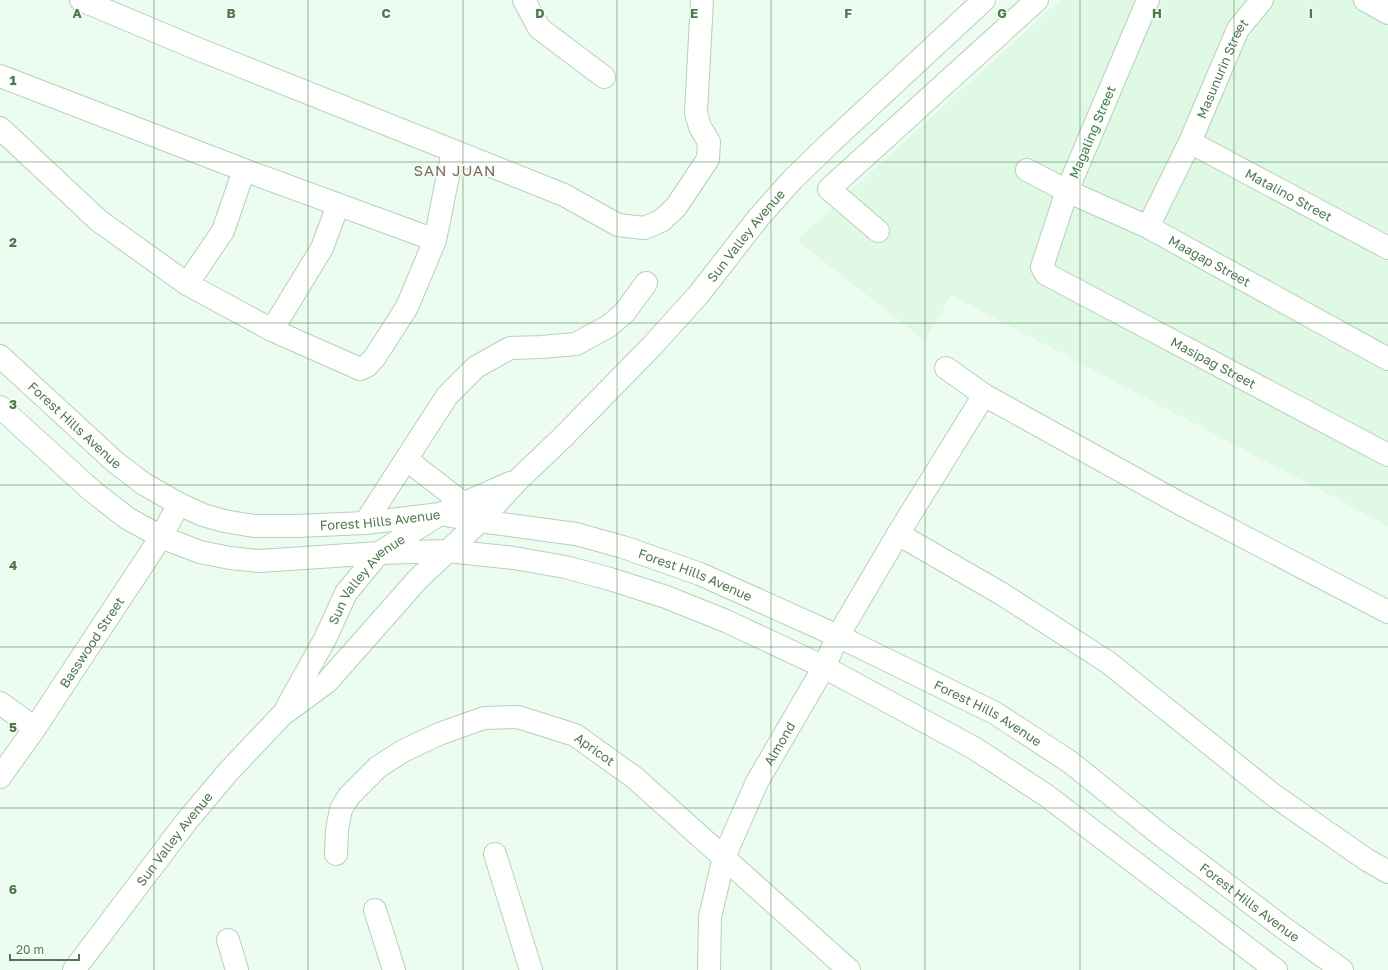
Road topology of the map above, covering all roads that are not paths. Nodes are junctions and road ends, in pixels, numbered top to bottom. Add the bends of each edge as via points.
1 (81, 0) edge
2 (524, 0) edge
3 (702, 0) edge
4 (984, 0) edge
5 (1037, 0) edge
6 (1148, 0) edge
7 (1262, 0) edge
8 (1365, 0) edge
9 (1388, 13) edge
10 (0, 76) edge
11 (604, 77) dead end
12 (0, 128) edge
13 (1190, 142) junction
14 (453, 151) junction
15 (244, 170) junction
16 (1027, 170) dead end
17 (1067, 191) junction
18 (338, 205) junction
19 (1148, 228) junction
20 (878, 231) dead end
21 (435, 240) junction
22 (1388, 248) edge
23 (1042, 267) joint
24 (646, 283) dead end
25 (187, 284) junction
26 (272, 330) junction
27 (0, 356) edge
28 (1388, 359) edge
29 (946, 368) dead end
30 (984, 395) junction
31 (0, 407) edge
32 (1388, 455) edge
33 (406, 460) junction
34 (518, 480) junction
35 (179, 504) junction
36 (464, 504) junction
37 (440, 514) junction
38 (480, 521) junction
39 (365, 523) junction
40 (898, 534) junction
41 (161, 538) junction
42 (448, 551) junction
43 (379, 553) junction
44 (1388, 612) edge
45 (838, 636) junction
46 (824, 667) junction
47 (0, 703) edge
48 (282, 715) junction
49 (35, 728) junction
50 (0, 777) edge
51 (336, 854) dead end
52 (495, 854) dead end
53 (724, 857) junction
54 (1388, 872) edge
55 (375, 910) dead end
56 (228, 940) dead end
57 (74, 970) edge
58 (237, 970) edge
59 (394, 970) edge
60 (531, 970) edge
61 (709, 970) edge
62 (849, 970) edge
63 (1276, 970) edge
64 (1342, 970) edge

1 - 14 street
2 - 11 street via 539,28
3 - 14 street via 696,113 700,127 709,142 708,159 676,207 661,221 644,228 618,226 564,195
4 - 34 street, Sun Valley Avenue via 793,179 759,217 704,289 652,346
5 - 20 street via 829,189
6 - 17 street, Magaling Street
7 - 13 street, Masunurin Street via 1238,29
8 - 9 street
10 - 15 street
12 - 25 street via 98,220
13 - 19 street, Masunurin Street
13 - 22 street, Matalino Street
14 - 21 street
15 - 18 street
15 - 25 street via 223,231
16 - 17 street, Maagap Street
17 - 19 street, Maagap Street
17 - 23 street, Magaling Street
18 - 21 street
18 - 26 street via 322,248
19 - 28 street, Maagap Street
21 - 26 street via 407,308 367,366 360,369
23 - 32 street, Masipag Street via 1046,274
24 - 33 street via 625,312 609,326 576,344 510,348 476,367 446,396
25 - 26 street
27 - 35 street, Forest Hills Avenue via 115,462 144,484
29 - 30 street
30 - 40 street, Almond
30 - 44 street via 1181,504
31 - 41 street via 90,490 127,518
33 - 36 street
33 - 39 street
34 - 36 street, Sun Valley Avenue
34 - 38 street, Sun Valley Avenue
35 - 39 street, Forest Hills Avenue via 210,517 254,526
35 - 41 street, Basswood Street
36 - 37 street, Sun Valley Avenue
37 - 38 street, Forest Hills Avenue
37 - 39 street, Forest Hills Avenue
37 - 43 street, Sun Valley Avenue
38 - 42 street, Sun Valley Avenue
38 - 45 street, Forest Hills Avenue via 576,534 623,547 700,574
40 - 45 street, Almond
40 - 54 street via 1002,594 1109,663 1272,794
41 - 43 street via 200,552 259,561
41 - 49 street, Basswood Street
42 - 43 street
42 - 46 street via 514,558 565,567 610,579 666,597 726,621
42 - 48 street, Sun Valley Avenue via 418,579 327,682
43 - 48 street, Sun Valley Avenue via 346,593 325,639
45 - 46 street, Almond
45 - 64 street, Forest Hills Avenue via 995,713 1070,762 1163,837
46 - 53 street, Almond via 757,782
46 - 63 street via 974,748 1047,796
47 - 49 street
48 - 57 street, Sun Valley Avenue via 228,772 186,822
49 - 50 street, Basswood Street
51 - 53 street, Apricot via 341,808 349,796 378,767 403,751 439,734 484,718 518,717 575,735 635,778
52 - 60 street
53 - 61 street, Almond via 710,917
53 - 62 street, Apricot
55 - 59 street
56 - 58 street

